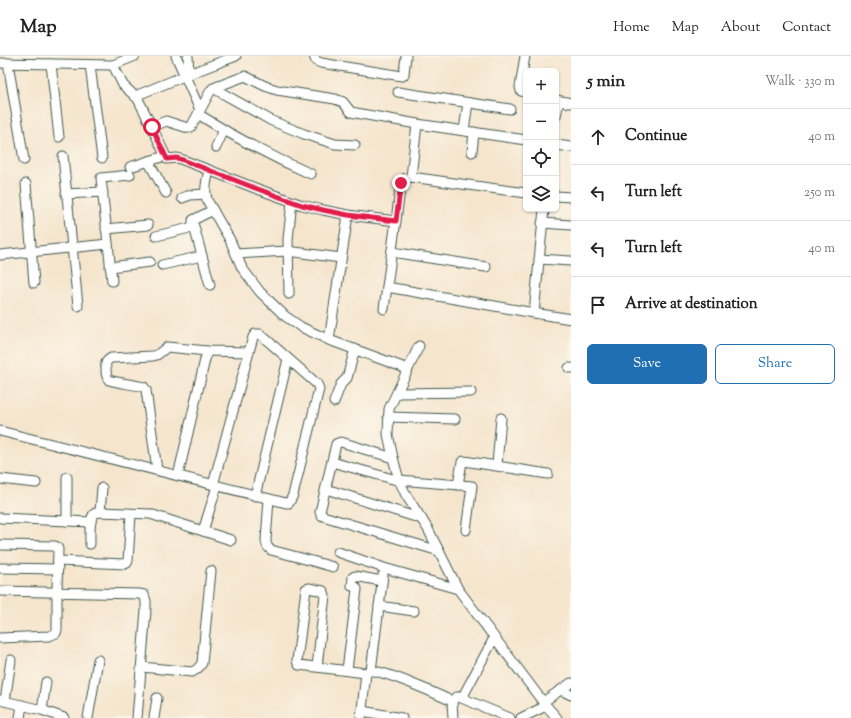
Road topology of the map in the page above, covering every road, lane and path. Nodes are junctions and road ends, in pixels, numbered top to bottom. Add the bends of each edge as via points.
1 (176, 56) edge
2 (188, 56) edge
3 (236, 56) edge
4 (314, 56) edge
5 (406, 56) edge
6 (525, 56) edge
7 (133, 57) edge
8 (7, 61) edge
9 (51, 64) junction
10 (90, 65) junction
11 (113, 65) junction
12 (523, 68) edge
13 (523, 68) edge
14 (187, 75) junction
15 (213, 88) junction
16 (523, 91) edge
17 (398, 92) dead end
18 (135, 96) junction
19 (559, 100) edge
20 (468, 103) junction
21 (571, 104) edge
22 (510, 109) dead end
23 (199, 112) junction
24 (417, 124) junction
25 (152, 127) junction
26 (224, 130) junction
27 (464, 130) junction
28 (474, 132) junction
29 (59, 137) dead end
30 (523, 140) edge
31 (355, 145) dead end
32 (559, 145) edge
33 (216, 147) dead end
34 (571, 147) edge
35 (472, 152) dead end
36 (63, 156) dead end
37 (165, 156) junction
38 (102, 158) dead end
39 (24, 160) dead end
40 (148, 162) junction
41 (209, 170) junction
42 (311, 174) dead end
43 (411, 177) junction
44 (26, 184) dead end
45 (103, 192) junction
46 (166, 193) dead end
47 (523, 193) edge
48 (66, 194) junction
49 (206, 194) junction
50 (559, 196) edge
51 (571, 197) edge
52 (182, 198) dead end
53 (292, 202) junction
54 (213, 210) junction
55 (544, 212) edge
56 (348, 215) junction
57 (396, 221) junction
58 (542, 223) junction
59 (148, 225) dead end
60 (571, 225) edge
61 (194, 227) junction
62 (106, 229) junction
63 (156, 236) dead end
64 (108, 244) junction
65 (72, 248) junction
66 (32, 252) junction
67 (288, 252) junction
68 (392, 252) junction
69 (236, 254) junction
70 (0, 255) edge
71 (202, 256) junction
72 (341, 258) junction
73 (539, 259) junction
74 (571, 261) edge
75 (150, 262) dead end
76 (162, 265) dead end
77 (110, 267) junction
78 (486, 267) dead end
79 (112, 281) dead end
80 (34, 283) dead end
81 (210, 285) dead end
82 (387, 287) junction
83 (289, 294) dead end
84 (78, 306) dead end
85 (384, 309) dead end
86 (534, 313) junction
87 (571, 319) edge
88 (330, 340) junction
89 (419, 346) dead end
90 (355, 349) junction
91 (207, 351) junction
92 (249, 352) junction
93 (288, 359) junction
94 (408, 369) junction
95 (471, 392) dead end
96 (397, 393) junction
97 (334, 402) dead end
98 (388, 417) junction
99 (501, 418) dead end
100 (456, 419) dead end
101 (0, 431) edge
102 (393, 458) junction
103 (332, 462) junction
104 (497, 465) junction
105 (157, 470) junction
106 (548, 474) dead end
107 (178, 476) junction
108 (67, 477) dead end
109 (0, 479) edge
110 (400, 480) junction
111 (36, 483) dead end
112 (458, 485) junction
113 (215, 486) junction
114 (102, 488) dead end
115 (326, 489) junction
116 (255, 496) junction
117 (269, 499) junction
118 (100, 512) junction
119 (132, 514) junction
120 (0, 518) edge
121 (422, 519) junction
122 (67, 521) junction
123 (91, 522) junction
124 (466, 530) dead end
125 (203, 531) junction
126 (231, 540) dead end
127 (90, 544) dead end
128 (0, 545) edge
129 (439, 551) junction
130 (338, 552) dead end
131 (58, 565) junction
132 (333, 567) dead end
133 (0, 568) edge
134 (384, 568) junction
135 (211, 571) dead end
136 (382, 581) junction
137 (458, 589) junction
138 (0, 591) edge
139 (57, 592) junction
140 (379, 606) junction
141 (414, 611) dead end
142 (0, 638) edge
143 (494, 638) junction
144 (11, 660) dead end
145 (98, 660) dead end
146 (142, 666) junction
147 (317, 667) junction
148 (347, 670) junction
149 (368, 672) junction
150 (46, 682) dead end
151 (571, 683) edge
152 (561, 690) junction
153 (571, 695) edge
154 (157, 698) dead end
155 (3, 700) edge
156 (457, 700) junction
157 (544, 704) junction
158 (22, 705) junction
159 (42, 710) junction
160 (362, 714) edge
161 (20, 718) edge
162 (64, 718) edge
163 (88, 718) edge
164 (137, 718) edge
165 (154, 718) edge
166 (402, 718) edge
167 (454, 718) edge
168 (510, 718) edge
169 (521, 718) edge
170 (556, 718) edge

1 - 14 street
2 - 14 street
3 - 14 street
4 - 5 street via 316,61 321,63 402,76
6 - 12 street
7 - 11 street
8 - 9 street
8 - 39 street
9 - 10 street
9 - 29 street
10 - 11 street
10 - 38 street
11 - 18 street via 123,85
13 - 16 street via 520,87
14 - 18 street
14 - 23 street
15 - 23 street
15 - 24 street via 245,76 277,90 335,99 343,102 351,112
15 - 31 street via 272,121 304,134 335,144
17 - 20 street
18 - 25 street
19 - 21 street
20 - 22 street
20 - 27 street
23 - 25 street via 189,128 166,121
23 - 26 street
24 - 27 street
24 - 43 street
25 - 37 street
26 - 33 street
26 - 42 street
27 - 28 street
28 - 30 street
28 - 35 street
32 - 34 street
36 - 48 street
37 - 40 street
37 - 41 street via 167,159 177,158
40 - 45 street via 130,171 101,178
40 - 46 street
41 - 49 street
41 - 53 street
43 - 47 street
43 - 57 street via 401,183
44 - 66 street
45 - 48 street
45 - 62 street
48 - 65 street
49 - 52 street
49 - 54 street
50 - 51 street
53 - 56 street
53 - 67 street
54 - 61 street via 193,220
54 - 69 street
55 - 58 street
56 - 57 street
56 - 72 street
57 - 68 street
58 - 60 street
58 - 73 street
59 - 62 street
61 - 63 street
61 - 71 street
62 - 64 street
64 - 65 street
64 - 77 street
65 - 66 street
65 - 84 street
66 - 70 street
66 - 80 street
67 - 69 street
67 - 72 street
67 - 83 street
68 - 78 street
68 - 82 street
69 - 88 street via 251,280 275,307 301,327
71 - 76 street
71 - 81 street
72 - 88 street
73 - 74 street
73 - 86 street
75 - 77 street
77 - 79 street
82 - 85 street
82 - 86 street
86 - 87 street
88 - 90 street
89 - 94 street
90 - 94 street
90 - 97 street via 347,378 341,384
91 - 92 street
91 - 105 street via 167,347 157,355 110,358 105,364 106,375 112,381 136,384 145,388
91 - 107 street
92 - 93 street via 253,337 260,334
92 - 113 street
93 - 116 street
93 - 117 street via 319,389 293,495 289,503
94 - 96 street
95 - 96 street
96 - 98 street
98 - 100 street
98 - 102 street via 388,434
99 - 104 street
101 - 105 street
102 - 103 street via 338,442
102 - 110 street
103 - 110 street
103 - 115 street
104 - 106 street
104 - 112 street via 466,460 462,462
105 - 107 street
107 - 113 street
108 - 122 street
109 - 111 street
110 - 112 street
110 - 121 street via 406,495
112 - 124 street via 472,486
113 - 116 street
113 - 125 street
114 - 118 street
115 - 121 street
115 - 129 street via 321,515
116 - 117 street
117 - 132 street via 266,540 268,548
118 - 119 street
118 - 123 street via 92,515
119 - 125 street via 150,514
119 - 131 street via 127,564
120 - 122 street
121 - 129 street
122 - 123 street
123 - 127 street
125 - 126 street
128 - 131 street via 55,546 58,550
129 - 137 street
130 - 134 street
131 - 133 street
131 - 139 street
134 - 136 street
134 - 137 street
135 - 146 street via 200,668 192,672
136 - 140 street
136 - 148 street via 353,577 352,586 357,589
137 - 143 street
138 - 139 street
139 - 142 street via 56,634
139 - 146 street via 144,595 146,610
140 - 141 street
140 - 149 street
143 - 156 street
143 - 157 street
144 - 155 street
145 - 163 street
146 - 164 street
147 - 147 street via 326,594 309,588 306,589 297,661 299,665
147 - 148 street
148 - 149 street
149 - 156 street via 394,676
149 - 160 street
150 - 159 street
151 - 152 street
152 - 153 street
152 - 157 street
154 - 165 street
155 - 158 street
156 - 167 street
156 - 168 street
157 - 169 street
157 - 170 street
158 - 159 street
158 - 161 street
159 - 162 street
160 - 166 street

